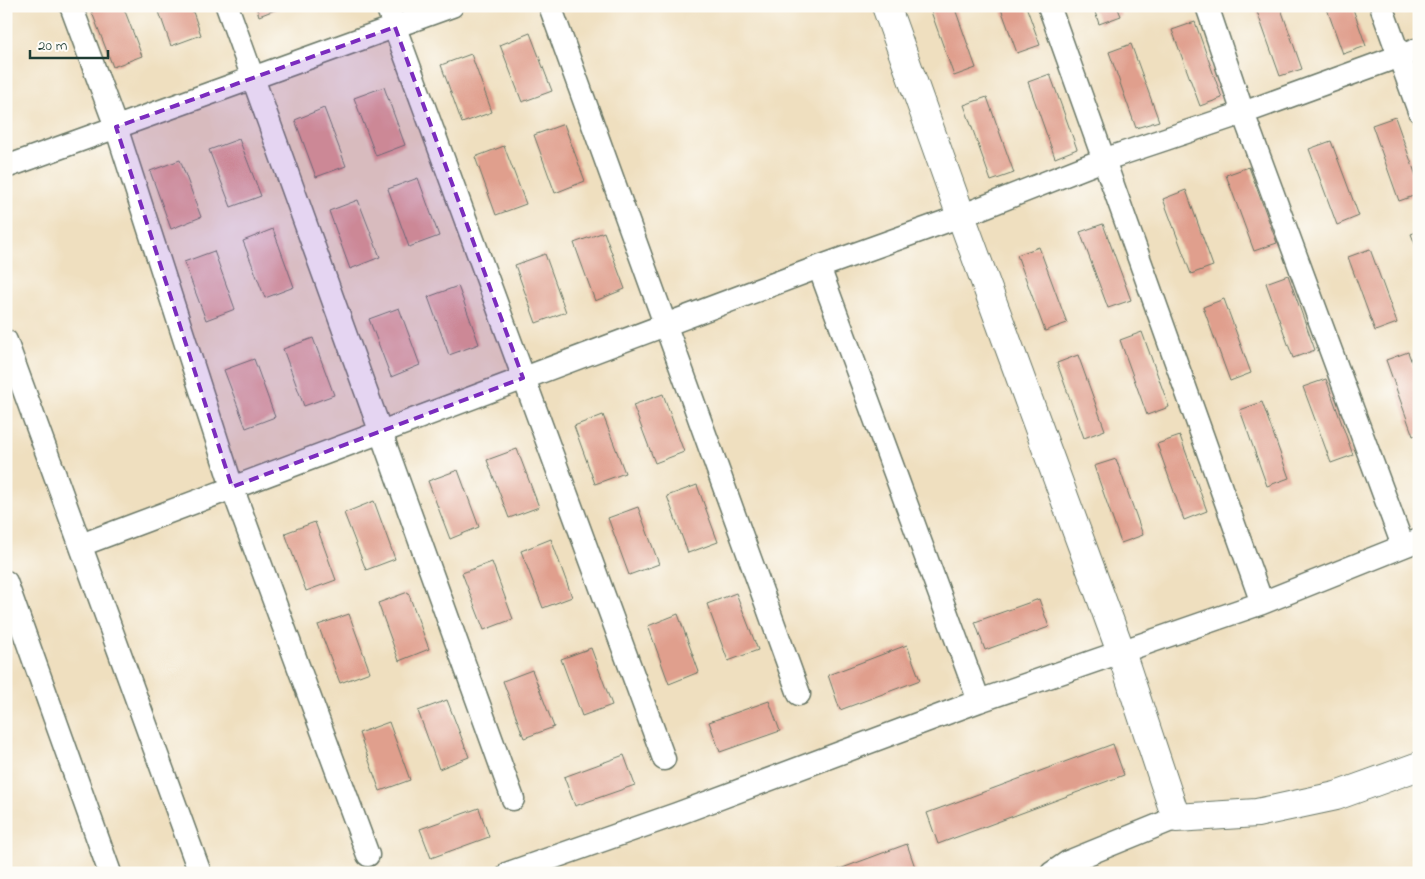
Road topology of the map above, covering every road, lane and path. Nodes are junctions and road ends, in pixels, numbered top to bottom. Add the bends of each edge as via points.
1 (71, 6) edge
2 (227, 6) edge
3 (452, 6) edge
4 (550, 6) edge
5 (886, 6) edge
6 (1049, 6) edge
7 (1207, 6) edge
8 (1381, 6) edge
9 (391, 17) edge
10 (1409, 52) edge
11 (253, 77) junction
12 (1419, 111) edge
13 (1243, 113) junction
14 (116, 127) junction
15 (1104, 160) junction
16 (6, 167) edge
17 (961, 216) junction
18 (819, 267) junction
19 (665, 326) junction
20 (6, 341) edge
21 (523, 378) junction
22 (380, 432) junction
23 (232, 487) junction
24 (1411, 543) edge
25 (81, 544) junction
26 (8, 593) edge
27 (1262, 603) junction
28 (1121, 652) junction
29 (799, 694) dead end
30 (979, 701) junction
31 (664, 759) dead end
32 (1419, 766) edge
33 (513, 799) dead end
34 (1176, 818) junction
35 (368, 855) dead end
36 (110, 873) edge
37 (200, 873) edge
38 (509, 873) edge
39 (1052, 873) edge

1 - 14 street
2 - 11 street
3 - 9 street
4 - 19 street
5 - 17 street
6 - 15 street
7 - 13 street
8 - 10 street
9 - 11 street
9 - 21 street
10 - 12 street
10 - 13 street
11 - 14 street
11 - 22 street
13 - 15 street
13 - 24 street
14 - 16 street
14 - 23 street
15 - 17 street
15 - 27 street
17 - 18 street
17 - 28 street
18 - 19 street
18 - 30 street
19 - 21 street
19 - 29 street
20 - 25 street
21 - 22 street
21 - 31 street
22 - 23 street
22 - 33 street
23 - 25 street
23 - 35 street
24 - 27 street
25 - 37 street
26 - 36 street
27 - 28 street
28 - 30 street
28 - 34 street
30 - 38 street
32 - 34 street via 1336,796 1258,813
34 - 39 street via 1068,862

